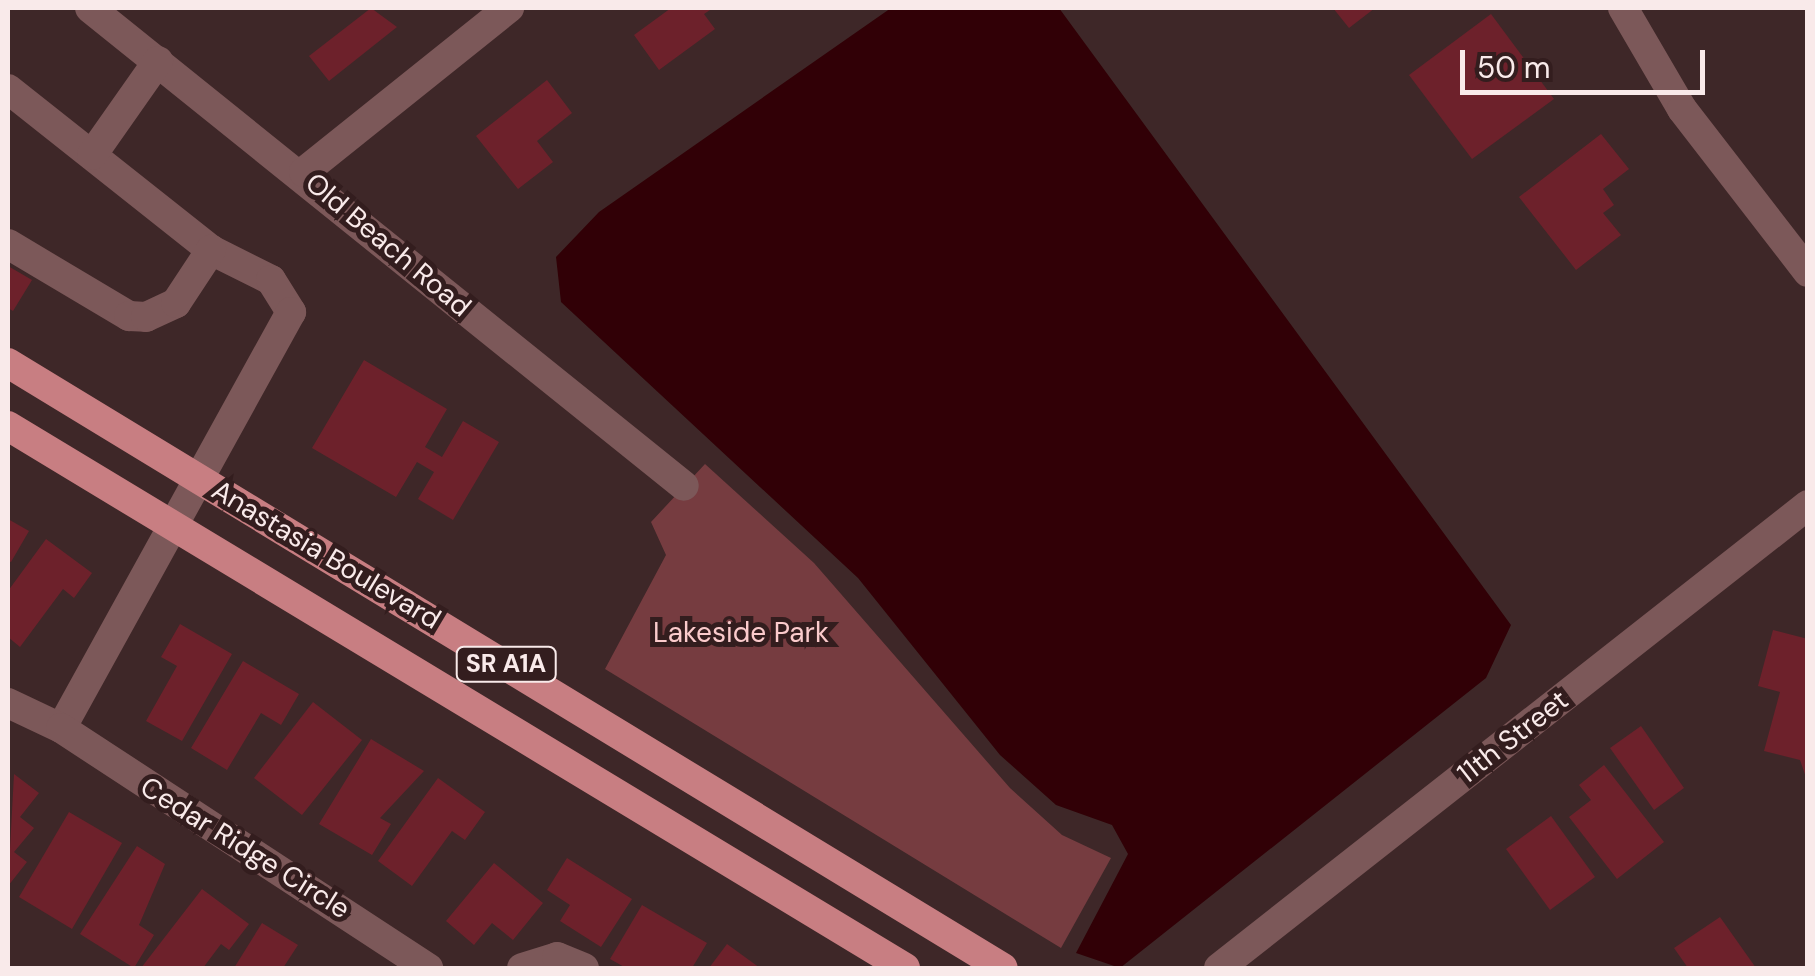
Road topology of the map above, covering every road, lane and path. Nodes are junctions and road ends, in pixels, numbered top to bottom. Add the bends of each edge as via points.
1 (90, 8) edge
2 (508, 8) edge
3 (1622, 8) edge
4 (158, 61) junction
5 (8, 88) edge
6 (92, 156) junction
7 (304, 172) junction
8 (8, 244) edge
9 (212, 250) junction
10 (1808, 272) edge
11 (8, 362) edge
12 (8, 426) edge
13 (204, 482) junction
14 (684, 486) dead end
15 (1808, 505) edge
16 (176, 528) junction
17 (8, 704) edge
18 (61, 728) junction
19 (428, 968) edge
20 (522, 968) edge
21 (584, 968) edge
22 (905, 968) edge
23 (1003, 968) edge
24 (1220, 968) edge

1 - 4 street, Old Beach Road
2 - 7 street
3 - 10 street via 1682,109
4 - 6 street
4 - 7 street, Old Beach Road
5 - 6 street
6 - 9 street
7 - 14 street, Old Beach Road
8 - 9 street via 129,316 146,317 176,303
9 - 13 street via 271,280 291,312
11 - 13 main road, Anastasia Boulevard / SR A1A
12 - 16 main road, Anastasia Boulevard / SR A1A
13 - 16 street
13 - 23 main road, Anastasia Boulevard / SR A1A
15 - 24 street, 11th Street
16 - 18 street
16 - 22 main road, Anastasia Boulevard / SR A1A
17 - 18 street, Cedar Ridge Circle
18 - 19 street, Cedar Ridge Circle
20 - 21 street via 557,957

